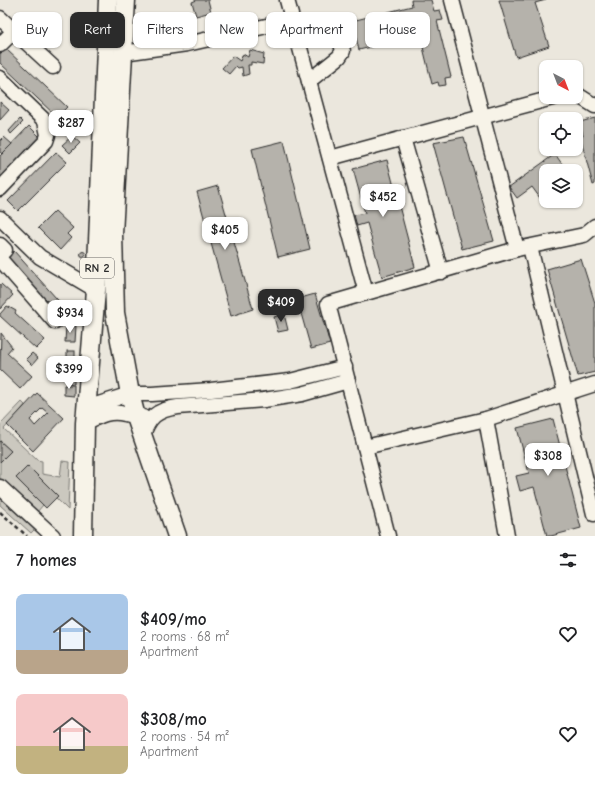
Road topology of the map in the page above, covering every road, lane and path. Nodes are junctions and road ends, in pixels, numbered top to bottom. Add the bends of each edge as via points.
1 (108, 0) edge
2 (126, 0) edge
3 (287, 0) edge
4 (452, 0) edge
5 (290, 12) edge
6 (0, 18) edge
7 (12, 29) edge
8 (266, 29) edge
9 (12, 33) edge
10 (0, 45) edge
11 (32, 48) edge
12 (300, 48) edge
13 (342, 48) edge
14 (123, 53) junction
15 (53, 67) dead end
16 (0, 78) edge
17 (309, 82) junction
18 (583, 98) edge
19 (539, 102) edge
20 (595, 106) edge
21 (483, 117) junction
22 (403, 138) junction
23 (330, 158) junction
24 (0, 189) edge
25 (0, 218) edge
26 (594, 229) edge
27 (0, 245) edge
28 (524, 248) junction
29 (0, 255) edge
30 (0, 259) edge
31 (441, 272) junction
32 (96, 290) junction
33 (366, 293) junction
34 (55, 322) dead end
35 (347, 374) junction
36 (595, 384) edge
37 (566, 393) junction
38 (130, 394) junction
39 (154, 414) junction
40 (86, 415) junction
41 (136, 417) junction
42 (486, 419) junction
43 (142, 437) junction
44 (365, 447) junction
45 (0, 487) edge
46 (0, 512) edge
47 (594, 514) edge
48 (37, 531) edge
49 (27, 536) edge
50 (53, 536) edge
51 (83, 536) edge
52 (177, 536) edge
53 (388, 536) edge
54 (507, 536) edge

1 - 32 main road, RN 2
2 - 14 main road, RN 2
3 - 5 lane
4 - 21 lane
6 - 7 lane
8 - 14 lane
9 - 10 lane
11 - 15 lane
12 - 17 lane
13 - 17 lane via 339,58
14 - 38 main road, RN 2 via 113,234 115,313
16 - 24 lane via 45,121 48,135 46,141
17 - 23 lane
18 - 20 lane
19 - 21 lane
21 - 22 lane
21 - 28 lane
22 - 23 lane
22 - 31 lane
23 - 33 lane
25 - 32 lane via 40,257
26 - 28 lane via 584,235
27 - 29 lane via 5,250
28 - 31 lane
28 - 37 lane
30 - 34 lane
31 - 33 lane
32 - 40 main road, RN 2
33 - 35 lane via 328,304
35 - 38 lane via 211,390
35 - 39 lane via 302,394 172,408
35 - 44 lane
36 - 37 lane
37 - 42 lane
37 - 47 lane
38 - 40 lane
38 - 41 main road, RN 2
39 - 41 lane
39 - 43 lane
40 - 41 lane via 117,412
40 - 51 main road, RN 2
41 - 43 main road, RN 2
42 - 44 lane
42 - 54 lane
43 - 52 main road, RN 2
44 - 53 lane
45 - 48 lane
46 - 49 path
48 - 50 lane

